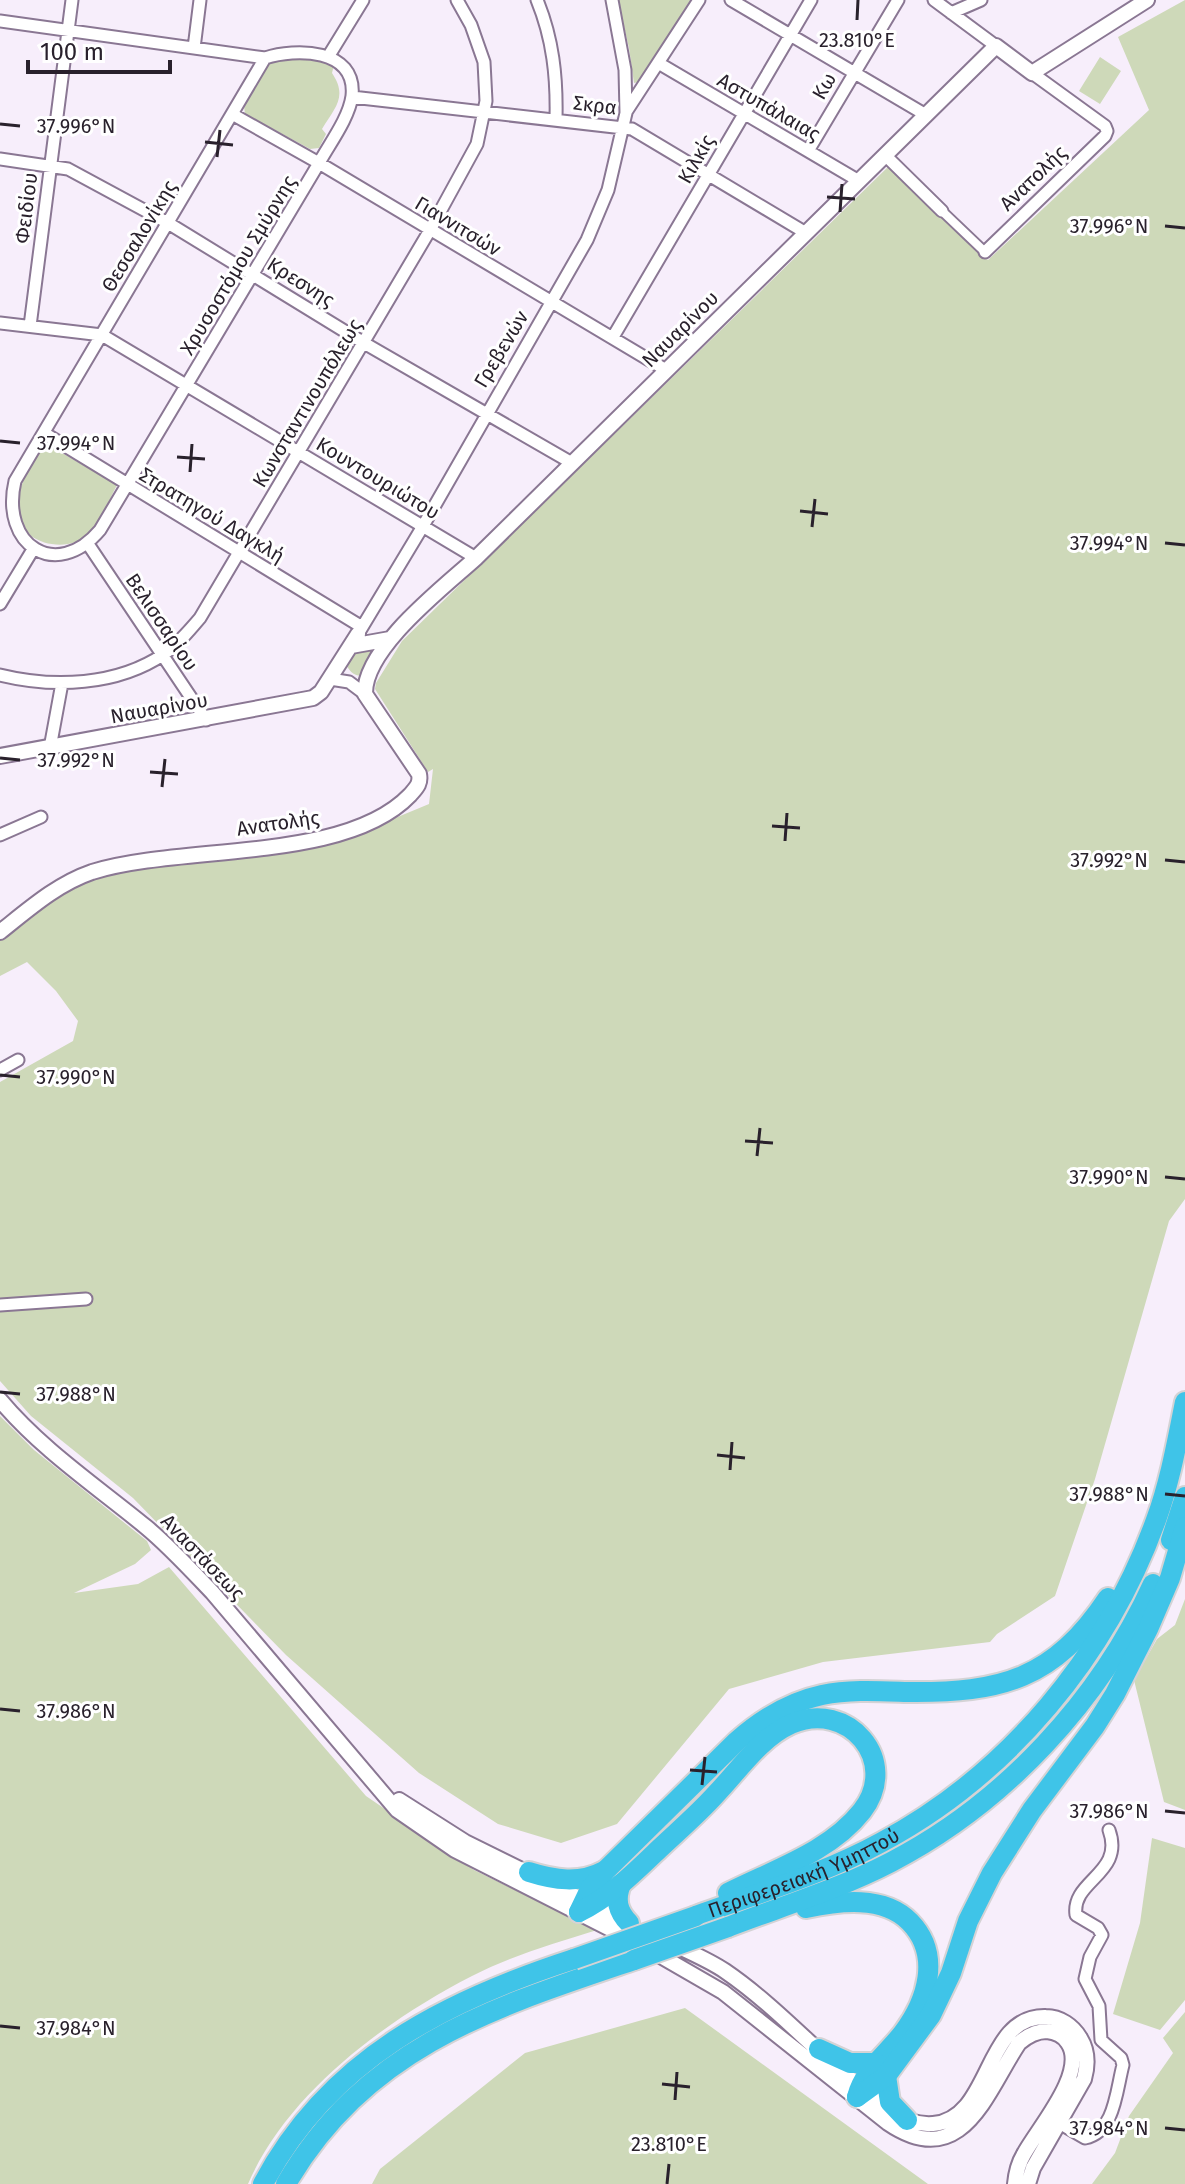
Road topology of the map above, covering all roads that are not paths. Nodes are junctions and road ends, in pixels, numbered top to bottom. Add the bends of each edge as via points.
1 (72, 0) edge
2 (200, 0) edge
3 (363, 0) edge
4 (475, 0) edge
5 (537, 0) edge
6 (612, 0) edge
7 (699, 0) edge
8 (731, 0) edge
9 (811, 0) edge
10 (898, 0) edge
11 (934, 0) edge
12 (981, 0) edge
13 (1144, 1) edge
14 (460, 4) edge
15 (951, 13) junction
16 (0, 21) edge
17 (68, 30) junction
18 (790, 35) junction
19 (996, 46) junction
20 (194, 48) junction
21 (328, 57) junction
22 (265, 58) junction
23 (660, 64) junction
24 (853, 72) junction
25 (1032, 73) junction
26 (352, 97) junction
27 (484, 112) junction
28 (626, 113) junction
29 (744, 113) junction
30 (232, 114) junction
31 (926, 115) junction
32 (556, 119) junction
33 (623, 126) junction
34 (808, 151) junction
35 (885, 155) junction
36 (0, 159) edge
37 (319, 163) junction
38 (49, 165) junction
39 (709, 173) junction
40 (859, 181) junction
41 (942, 211) joint
42 (168, 223) junction
43 (430, 230) junction
44 (806, 233) junction
45 (985, 252) joint
46 (253, 274) junction
47 (552, 302) junction
48 (0, 323) edge
49 (30, 326) junction
50 (102, 335) junction
51 (613, 337) junction
52 (364, 343) junction
53 (666, 370) junction
54 (188, 385) junction
55 (487, 412) junction
56 (44, 433) junction
57 (299, 451) junction
58 (572, 463) junction
59 (126, 484) junction
60 (5, 494) edge
61 (423, 526) junction
62 (88, 544) junction
63 (32, 551) junction
64 (240, 552) junction
65 (476, 558) junction
66 (0, 604) edge
67 (357, 636) junction
68 (390, 639) junction
69 (163, 655) junction
70 (341, 660) junction
71 (0, 675) edge
72 (62, 683) junction
73 (326, 685) junction
74 (366, 686) junction
75 (206, 720) junction
76 (50, 748) junction
77 (0, 756) edge
78 (41, 817) dead end
79 (0, 835) edge
80 (0, 932) edge
81 (18, 1060) dead end
82 (0, 1070) edge
83 (86, 1299) dead end
84 (0, 1305) edge
85 (0, 1400) edge
86 (1185, 1402) edge
87 (1185, 1497) edge
88 (1156, 1520) junction
89 (1185, 1527) edge
90 (356, 1763) junction
91 (1109, 1830) dead end
92 (529, 1872) junction
93 (614, 1877) junction
94 (585, 1906) junction
95 (696, 1916) junction
96 (629, 1923) junction
97 (728, 1927) junction
98 (819, 2049) junction
99 (881, 2069) junction
100 (861, 2091) junction
101 (1053, 2119) junction
102 (907, 2120) junction
103 (263, 2184) edge
104 (286, 2184) edge
105 (1015, 2184) edge
106 (1028, 2184) edge

1 - 17 street, Φειδίου
2 - 20 street
3 - 21 street
4 - 14 street
5 - 32 street via 555,64
6 - 28 street, Γρεβενών via 625,70
7 - 23 street
8 - 18 street
9 - 18 street, Κιλκίς
10 - 24 street, Κω
11 - 15 street
12 - 15 street
13 - 25 street
14 - 27 street, Κωνσταντινουπόλεως via 484,62
15 - 19 street
16 - 17 street
17 - 20 street
17 - 38 street, Φειδίου
18 - 24 street
18 - 29 street, Κιλκίς
19 - 25 street
19 - 31 street, Ναυαρίνου
20 - 22 street
21 - 22 street via 296,52
21 - 26 street via 343,67
22 - 30 street, Θεσσαλονίκης
23 - 28 street
23 - 29 street, Αστυπάλαιας
24 - 31 street
24 - 34 street, Κω
25 - 45 street, Ανατολής via 1107,131
26 - 27 street, Σκρα
26 - 37 street, Χρυσοστόμου Σμύρνης
27 - 32 street, Σκρα
27 - 43 street, Κωνσταντινουπόλεως via 477,144
28 - 33 street, Γρεβενών
29 - 34 street, Αστυπάλαιας
29 - 39 street, Κιλκίς
30 - 37 street, Γιαννιτσών
30 - 42 street, Θεσσαλονίκης
31 - 35 street, Ναυαρίνου
32 - 33 street, Σκρα
33 - 39 street, Σκρα
33 - 47 street, Γρεβενών via 608,190
34 - 40 street, Αστυπάλαιας
35 - 40 street, Ναυαρίνου
35 - 41 street
36 - 38 street, Κρεσνης
37 - 43 street, Γιαννιτσών
37 - 46 street, Χρυσοστόμου Σμύρνης
38 - 42 street, Κρεσνης via 68,169
38 - 49 street, Φειδίου
39 - 44 street, Σκρα
39 - 51 street, Κιλκίς
40 - 44 street, Ναυαρίνου
41 - 45 street
42 - 46 street, Κρεσνης
42 - 50 street, Θεσσαλονίκης
43 - 47 street, Γιαννιτσών
43 - 52 street, Κωνσταντινουπόλεως
44 - 53 street, Ναυαρίνου
46 - 52 street, Κρεσνης
46 - 54 street, Χρυσοστόμου Σμύρνης
47 - 51 street, Γιαννιτσών
47 - 55 street, Γρεβενών
48 - 49 street, Κουντουριώτου
49 - 50 street, Κουντουριώτου
50 - 54 street, Κουντουριώτου
50 - 56 street, Θεσσαλονίκης
51 - 53 street, Γιαννιτσών
52 - 55 street, Κρεσνης
52 - 57 street, Κωνσταντινουπόλεως
53 - 58 street, Ναυαρίνου
54 - 57 street, Κουντουριώτου
54 - 59 street, Χρυσοστόμου Σμύρνης
55 - 58 street, Κρεσνης
55 - 61 street, Γρεβενών
56 - 59 street, Στρατηγού Δαγκλή
56 - 60 street
57 - 61 street, Κουντουριώτου
57 - 64 street, Κωνσταντινουπόλεως
58 - 65 street, Ναυαρίνου
59 - 62 street, Χρυσοστόμου Σμύρνης
59 - 64 street, Στρατηγού Δαγκλή
60 - 63 street via 13,530
61 - 65 street, Κουντουριώτου
61 - 67 street, Γρεβενών
62 - 63 street via 60,555
62 - 69 street, Βελισσαρίου
63 - 66 street
64 - 67 street, Στρατηγού Δαγκλή
64 - 69 street, Κωνσταντινουπόλεως via 200,618
65 - 68 street, Ναυαρίνου
67 - 68 street
67 - 70 street, Γρεβενών
68 - 74 street, Ναυαρίνου
69 - 72 street, Κωνσταντινουπόλεως via 105,678
69 - 75 street, Βελισσαρίου
70 - 73 street, Γρεβενών
70 - 74 street, Ανατολής via 344,672
71 - 72 street, Κωνσταντινουπόλεως
72 - 76 street
73 - 74 street
73 - 75 street, Ναυαρίνου via 313,698
74 - 80 street, Ανατολής via 421,780 382,816 337,835 292,844 133,862 91,873 62,885
75 - 76 street, Ναυαρίνου
76 - 77 street, Ναυαρίνου
78 - 79 street
81 - 82 street
83 - 84 street
85 - 90 street, Αναστάσεως via 51,1451 181,1560
86 - 88 highway, Περιφερειακή Υμηττού
87 - 97 highway, Περιφερειακή Υμηττού via 1158,1574 1122,1644 1014,1775 957,1822 891,1862
88 - 93 highway via 1081,1636 1049,1663 991,1687 845,1691 777,1711 737,1741
88 - 95 highway, Περιφερειακή Υμηττού via 1102,1634 1037,1720 989,1767 881,1843
89 - 99 highway via 1170,1578 1115,1694 999,1862 968,1921 931,2015
90 - 92 street via 404,1804 465,1842
90 - 94 street via 397,1810 455,1850
91 - 101 street via 1109,1862 1075,1907 1076,1915 1102,1935 1085,1979 1099,2006 1101,2040 1123,2065 1102,2131 1085,2138
92 - 93 highway via 574,1880
92 - 94 street
93 - 94 highway
93 - 95 highway via 698,1814 779,1731 818,1718 855,1731 871,1753 875,1771 875,1784 862,1811 823,1846 726,1894
93 - 96 highway via 619,1909
94 - 96 street
94 - 100 street via 723,1992
95 - 103 highway, Περιφερειακή Υμηττού, bridge via 457,2003 387,2044 310,2114
96 - 98 street via 724,1970
97 - 99 highway via 848,1902 881,1906 909,1920 926,1945 929,1978 915,2014
97 - 104 highway, Περιφερειακή Υμηττού, bridge via 468,2020 377,2079 343,2110
98 - 99 highway
98 - 100 street
99 - 100 highway
99 - 102 highway via 890,2102
100 - 101 street via 900,2132 922,2138 948,2134 976,2115 1019,2043 1051,2031 1065,2039 1074,2054
100 - 102 street
101 - 102 street via 1084,2079 1087,2056 1079,2035 1051,2017 1027,2019 1010,2033 956,2116 932,2124
101 - 105 street via 1022,2157
101 - 106 street

